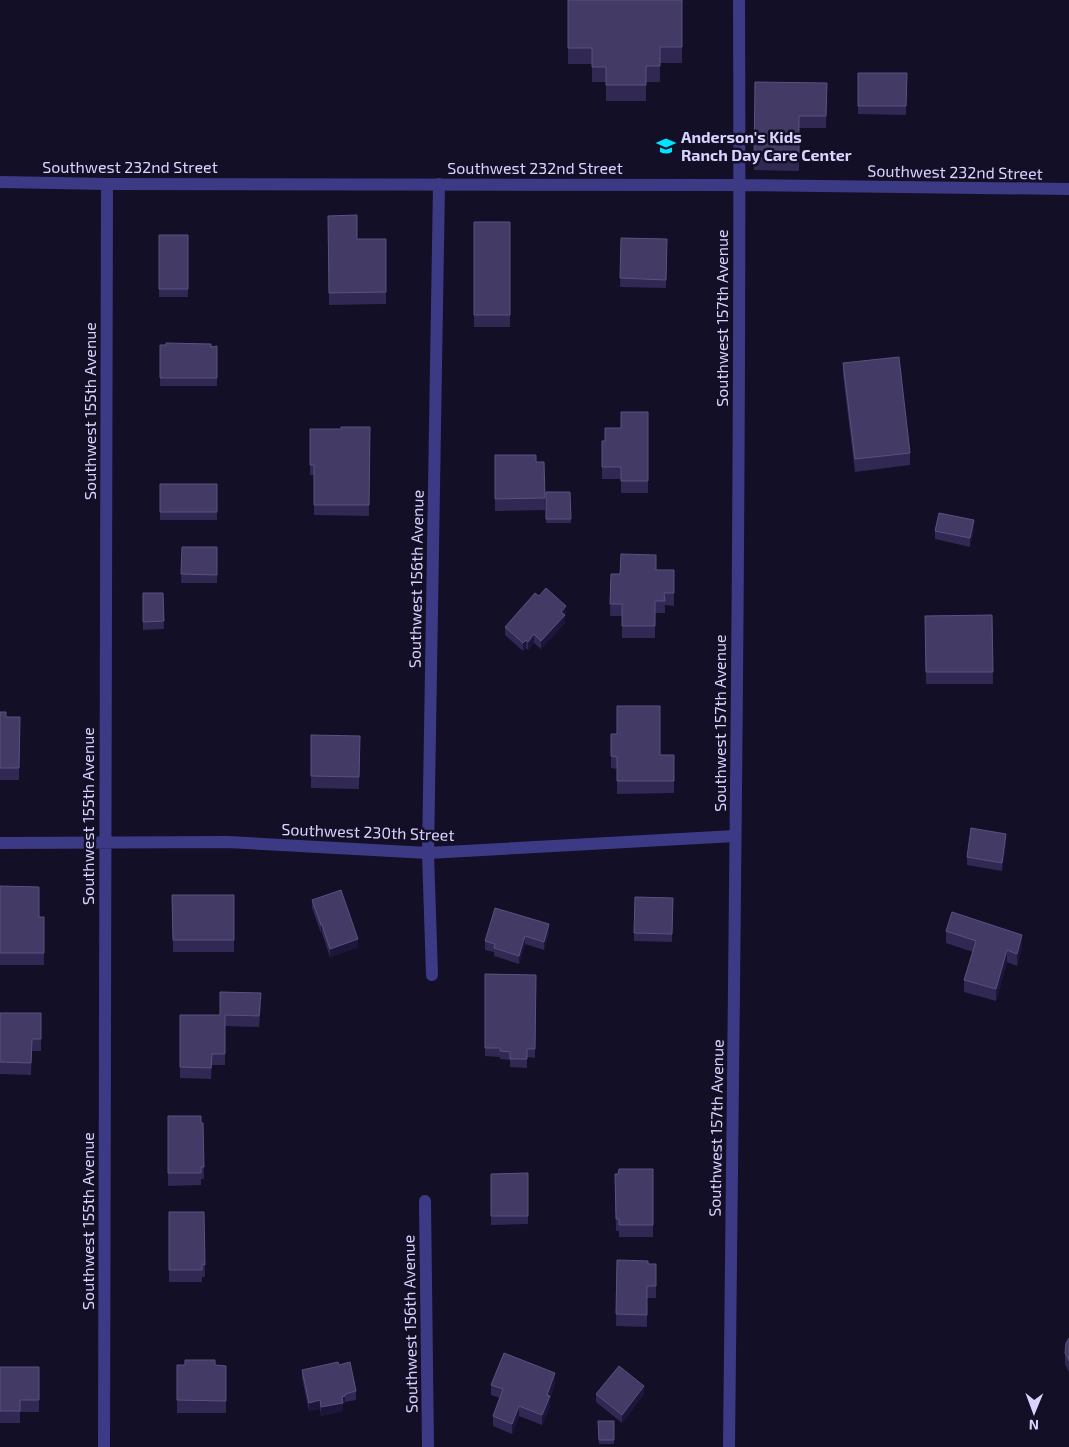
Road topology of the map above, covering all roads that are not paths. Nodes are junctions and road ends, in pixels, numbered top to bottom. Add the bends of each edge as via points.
1 (739, 0) edge
2 (0, 182) edge
3 (107, 184) junction
4 (439, 184) junction
5 (740, 185) junction
6 (1069, 189) edge
7 (735, 836) junction
8 (0, 843) edge
9 (104, 844) junction
10 (428, 853) junction
11 (432, 974) dead end
12 (425, 1201) dead end
13 (104, 1447) edge
14 (428, 1447) edge
15 (729, 1447) edge

1 - 5 street, Southwest 157th Avenue
2 - 3 street, Southwest 232nd Street
3 - 4 street, Southwest 232nd Street
3 - 9 street, Southwest 155th Avenue
4 - 5 street, Southwest 232nd Street
4 - 10 street, Southwest 156th Avenue
5 - 6 street, Southwest 232nd Street
5 - 7 street, Southwest 157th Avenue
7 - 10 street, Southwest 230th Street
7 - 15 street, Southwest 157th Avenue
8 - 9 street, Southwest 230th Street
9 - 10 street, Southwest 230th Street via 228,842
9 - 13 street, Southwest 155th Avenue
10 - 11 street, Southwest 156th Avenue
12 - 14 street, Southwest 156th Avenue

